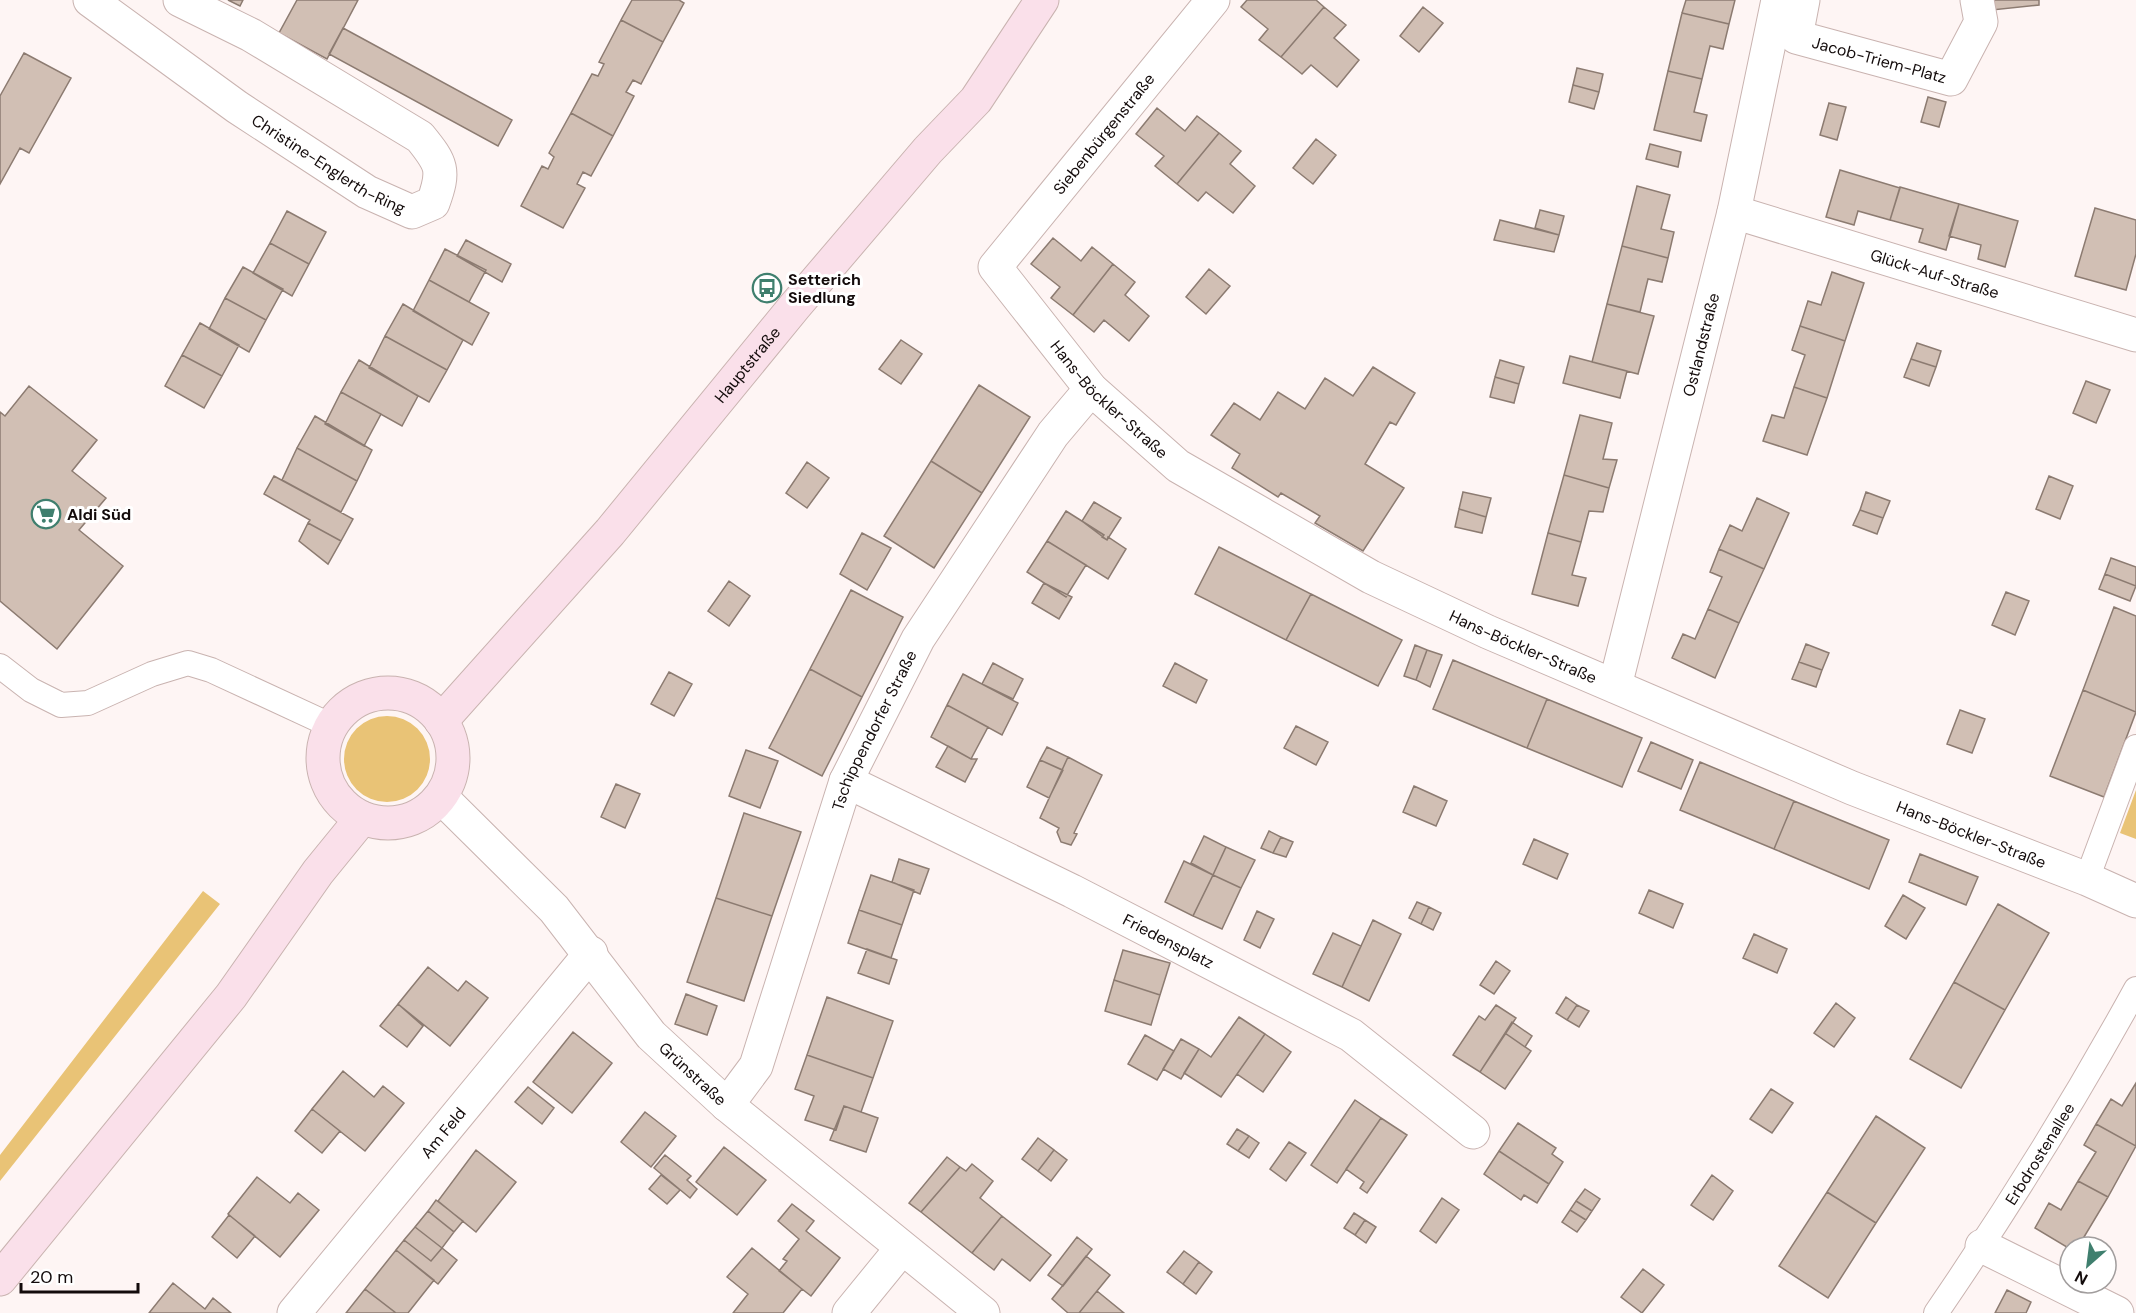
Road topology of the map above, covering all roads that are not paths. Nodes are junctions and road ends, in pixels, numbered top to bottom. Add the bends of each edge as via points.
1 (90, 0) edge
2 (180, 0) edge
3 (1042, 0) edge
4 (1213, 0) edge
5 (1778, 0) edge
6 (1803, 0) edge
7 (1977, 0) edge
8 (1734, 212) junction
9 (995, 267) joint
10 (2136, 335) edge
11 (1091, 389) junction
12 (0, 666) edge
13 (1615, 686) junction
14 (441, 721) junction
15 (332, 726) junction
16 (2136, 747) edge
17 (846, 781) junction
18 (441, 797) junction
19 (362, 818) junction
20 (2087, 879) junction
21 (2136, 901) edge
22 (591, 953) junction
23 (2136, 989) edge
24 (727, 1105) junction
25 (1473, 1132) dead end
26 (1982, 1246) junction
27 (902, 1248) junction
28 (0, 1279) edge
29 (294, 1313) edge
30 (849, 1313) edge
31 (984, 1313) edge
32 (1936, 1313) edge
33 (2117, 1313) edge

1 - 2 street, Christine-Englerth-Ring via 237,107 367,192 412,212 433,203 441,180 437,158 420,137 251,35
3 - 14 main road, Hauptstraße via 976,100 928,150 795,306 610,532
4 - 9 street, Siebenbürgenstraße
5 - 8 street, Ostlandstraße
6 - 7 street, Jacob-Triem-Platz via 1796,37 1951,79 1981,22
8 - 10 street, Glück-Auf-Straße
8 - 13 street, Ostlandstraße
9 - 11 street, Hans-Böckler-Straße
11 - 13 street, Hans-Böckler-Straße via 1178,466 1371,577
11 - 17 street, Tschippendorfer Straße via 1053,434 918,639
12 - 15 lane via 31,690 61,705 88,703 152,674 188,663
13 - 20 street, Hans-Böckler-Straße via 1852,788
14 - 15 main road via 426,705 406,696 385,693 364,698 345,709
14 - 18 main road via 450,739 453,759
15 - 19 main road via 323,761 327,779 335,795
16 - 20 lane
17 - 24 street, Tschippendorfer Straße via 756,1066
17 - 25 street, Friedensplatz via 1072,891 1351,1035
18 - 19 main road via 429,810 405,820 379,822
18 - 22 street, Grünstraße via 554,909
19 - 28 main road via 318,872 231,996
20 - 21 street, Hans-Böckler-Straße
22 - 24 street, Grünstraße via 651,1035
22 - 29 street, Am Feld
23 - 26 lane, Erbdrostenallee via 2082,1087
24 - 27 street, Grünstraße
26 - 32 lane, Erbdrostenallee
26 - 33 street
27 - 30 street
27 - 31 street, Grünstraße

